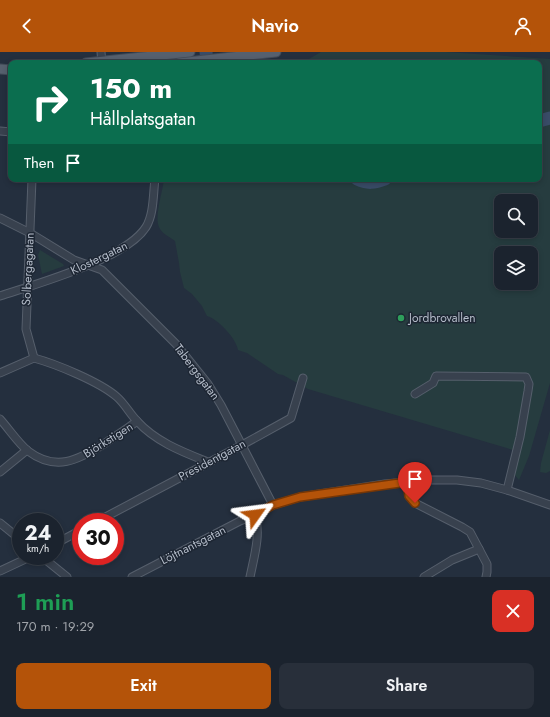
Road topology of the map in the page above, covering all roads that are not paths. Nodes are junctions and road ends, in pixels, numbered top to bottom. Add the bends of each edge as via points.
1 (190, 52) edge
2 (276, 52) edge
3 (176, 53) junction
4 (102, 59) edge
5 (177, 60) edge
6 (210, 60) edge
7 (32, 182) edge
8 (156, 182) edge
9 (0, 218) edge
10 (30, 233) junction
11 (90, 265) junction
12 (27, 287) junction
13 (0, 296) edge
14 (34, 358) junction
15 (0, 373) edge
16 (303, 378) dead end
17 (415, 394) dead end
18 (0, 419) edge
19 (137, 421) junction
20 (242, 445) junction
21 (27, 450) junction
22 (208, 462) junction
23 (0, 472) edge
24 (407, 482) junction
25 (508, 490) junction
26 (273, 505) junction
27 (550, 505) edge
28 (113, 513) edge
29 (255, 515) junction
30 (0, 523) edge
31 (12, 533) edge
32 (479, 549) junction
33 (13, 565) edge
34 (52, 565) edge
35 (0, 571) edge
36 (67, 577) edge
37 (132, 577) edge
38 (250, 577) edge
39 (424, 577) edge
40 (486, 577) edge

1 - 3 main road
2 - 6 main road
3 - 4 main road
3 - 5 street
7 - 10 street, Solbergagatan
8 - 11 street, Klostergatan via 150,218 146,227 130,243
9 - 10 street, Tabergsgatan
10 - 11 street, Tabergsgatan via 74,260
10 - 12 street, Solbergagatan
11 - 12 street, Klostergatan
11 - 20 street, Tabergsgatan via 102,270 185,354 211,389
12 - 13 street, Klostergatan
12 - 14 street, Solbergagatan via 26,328
14 - 15 street
14 - 19 street via 79,375 106,390 120,400
16 - 20 street, Presidentgatan via 291,418
17 - 25 street via 433,383 436,376 526,377 528,391
18 - 21 street, Björkstigen
19 - 21 street, Björkstigen via 85,456 70,461 46,460
19 - 22 street via 167,444
20 - 22 street, Presidentgatan
20 - 26 street, Tabergsgatan
21 - 23 street
22 - 28 street, Presidentgatan
24 - 25 street, Löjtnantsgatan via 457,480
24 - 26 street, Löjtnantsgatan via 300,497
24 - 32 street via 409,496 415,503 466,529
25 - 27 street, Löjtnantsgatan
26 - 29 street, Löjtnantsgatan
29 - 37 street, Löjtnantsgatan
29 - 38 street via 257,537
30 - 31 street
32 - 39 street via 452,560
32 - 40 street via 488,567
33 - 35 street
34 - 36 street

